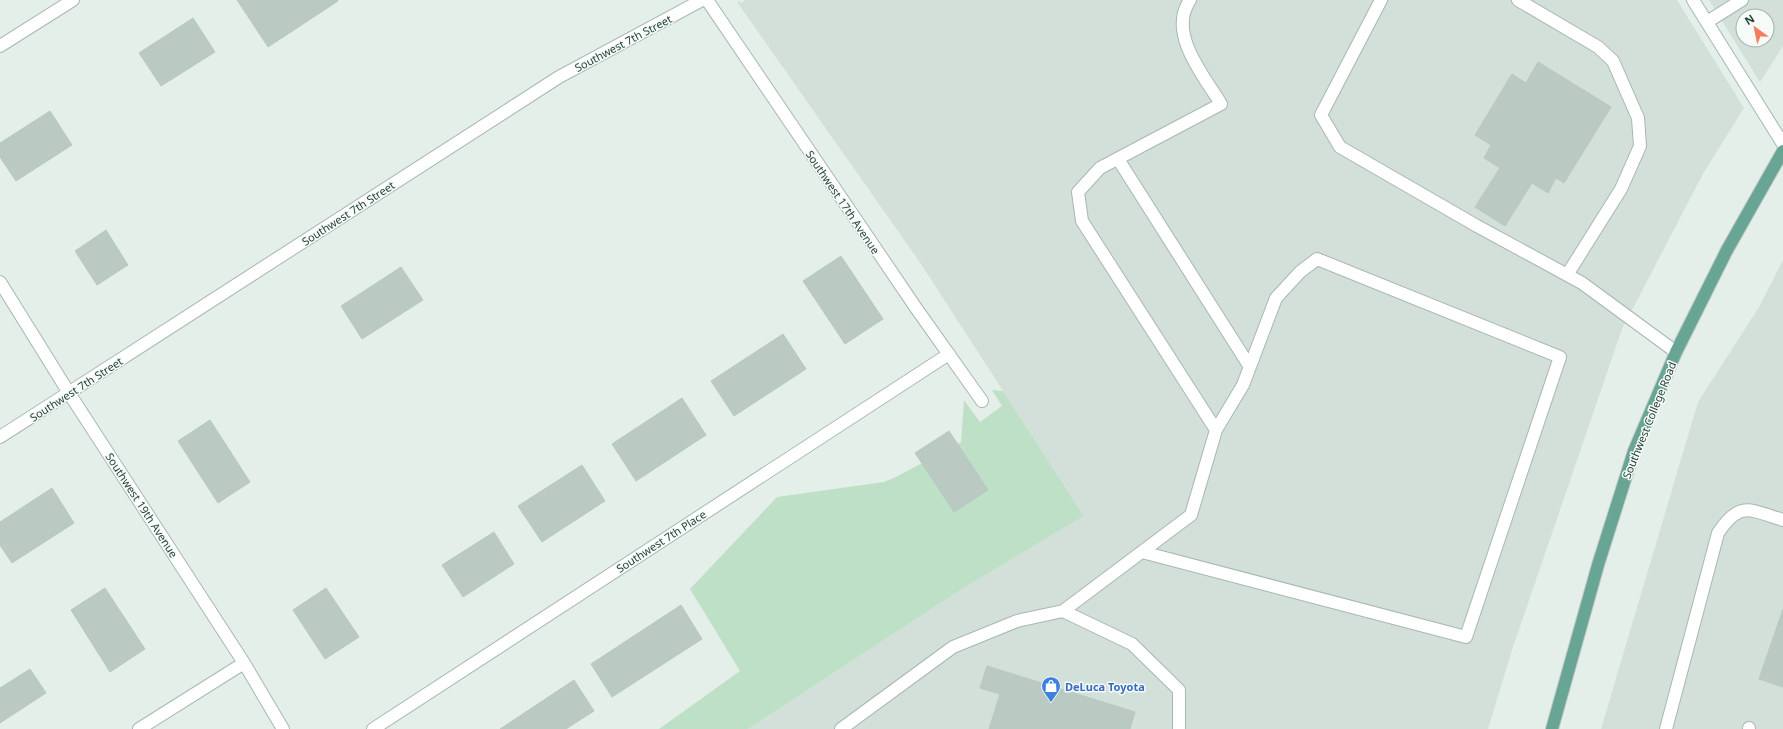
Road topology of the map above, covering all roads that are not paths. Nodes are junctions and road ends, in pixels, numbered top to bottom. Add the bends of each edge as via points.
1 (73, 0) edge
2 (702, 0) edge
3 (707, 0) edge
4 (1190, 0) edge
5 (1381, 0) edge
6 (1518, 0) edge
7 (1693, 0) edge
8 (1742, 0) edge
9 (1707, 22) junction
10 (0, 46) edge
11 (1783, 144) edge
12 (1783, 151) edge
13 (1118, 159) junction
14 (1567, 275) junction
15 (0, 282) edge
16 (1676, 352) junction
17 (949, 354) junction
18 (1250, 367) junction
19 (69, 394) junction
20 (982, 401) dead end
21 (1216, 430) junction
22 (0, 437) edge
23 (1783, 520) edge
24 (1142, 552) junction
25 (1063, 611) junction
26 (244, 663) junction
27 (139, 729) edge
28 (283, 729) edge
29 (373, 729) edge
30 (841, 729) edge
31 (1179, 729) edge
32 (1552, 729) edge
33 (1666, 729) edge

1 - 10 street
2 - 19 street, Southwest 7th Street via 559,77
3 - 17 street, Southwest 17th Avenue
4 - 13 street via 1185,7 1182,32 1190,52 1221,104
5 - 14 street via 1321,115 1340,147
6 - 14 street via 1598,47 1613,61 1638,118 1640,146 1621,189
7 - 9 street
8 - 9 street
9 - 11 street
12 - 16 main road, Southwest College Road via 1727,250
13 - 18 street
13 - 21 street via 1100,168 1078,192 1082,221
14 - 16 street via 1582,283
15 - 19 street, Southwest 19th Avenue
16 - 32 main road, Southwest College Road via 1634,451 1598,565
17 - 20 street, Southwest 17th Avenue
17 - 29 street, Southwest 7th Place
18 - 21 street via 1243,385
18 - 24 street via 1276,298 1300,272 1318,259 1560,357 1466,637
19 - 22 street, Southwest 7th Street
19 - 26 street, Southwest 19th Avenue
21 - 24 street via 1191,515
23 - 33 street via 1746,509 1736,512 1718,533
24 - 25 street
25 - 30 street via 1017,621 953,647
25 - 31 street via 1132,644 1179,690
26 - 27 street
26 - 28 street, Southwest 19th Avenue

